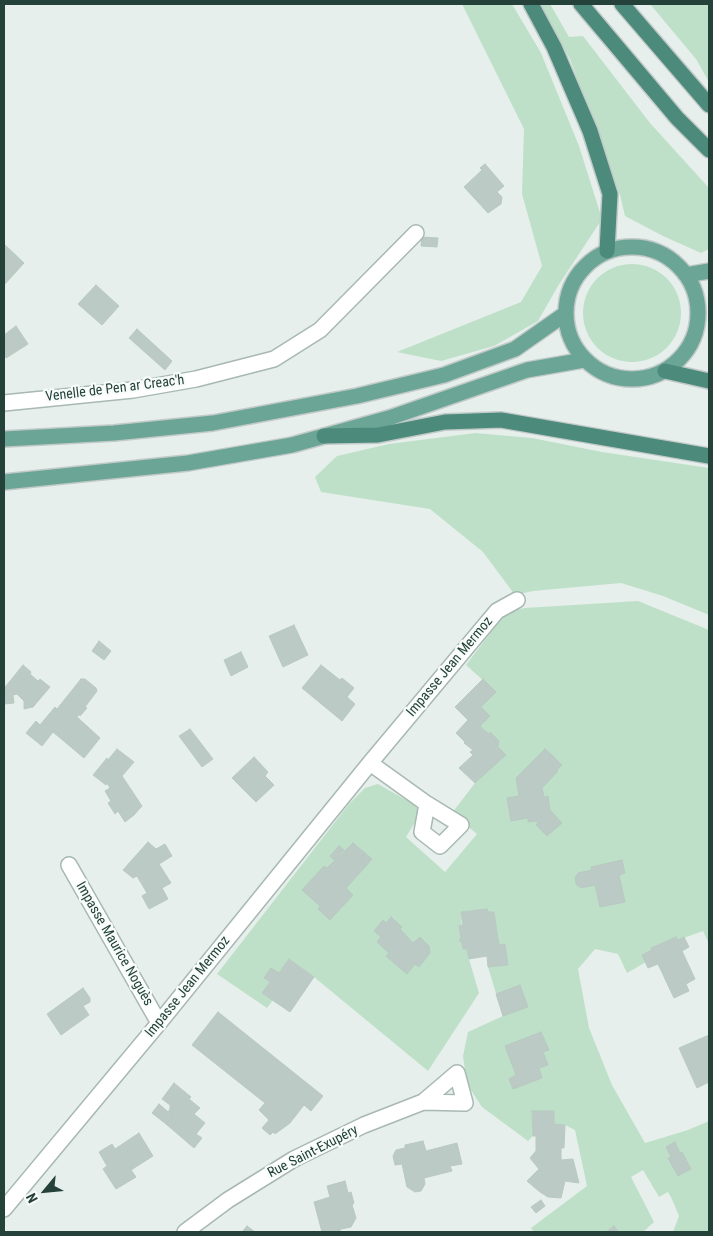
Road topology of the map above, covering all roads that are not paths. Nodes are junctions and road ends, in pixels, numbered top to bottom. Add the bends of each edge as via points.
1 (531, 4) edge
2 (581, 4) edge
3 (622, 4) edge
4 (709, 105) edge
5 (709, 150) edge
6 (416, 233) dead end
7 (607, 251) junction
8 (709, 270) edge
9 (686, 275) junction
10 (565, 314) junction
11 (704, 316) edge
12 (584, 360) junction
13 (665, 371) junction
14 (709, 381) edge
15 (4, 403) edge
16 (324, 436) junction
17 (4, 439) edge
18 (709, 456) edge
19 (4, 482) edge
20 (517, 600) dead end
21 (370, 763) junction
22 (427, 804) dead end
23 (69, 864) dead end
24 (159, 1023) junction
25 (423, 1102) dead end
26 (4, 1209) edge
27 (185, 1232) edge

1 - 7 highway via 554,47 590,131 610,194
2 - 5 highway via 677,118
3 - 4 highway
6 - 15 street, Venelle de Pen ar Creac'h via 320,330 274,359 196,379 133,390
7 - 9 main road via 625,246 644,247 662,253
7 - 10 main road via 576,276 566,301
8 - 9 main road
9 - 11 main road
10 - 12 main road via 571,339
10 - 17 main road via 515,349 444,375 357,396 212,423
11 - 13 main road via 684,354
12 - 13 main road via 609,376 623,379 638,380
12 - 16 main road via 527,370 389,418
13 - 14 highway
16 - 18 highway via 378,435 445,422 501,420
16 - 19 main road via 292,445 188,463
20 - 21 street, Impasse Jean Mermoz via 497,611
21 - 22 street
21 - 24 street, Impasse Jean Mermoz
23 - 24 street, Impasse Maurice Noguès
24 - 26 street, Impasse Jean Mermoz
25 - 27 street, Rue Saint-Exupéry via 364,1125 294,1159 228,1200

